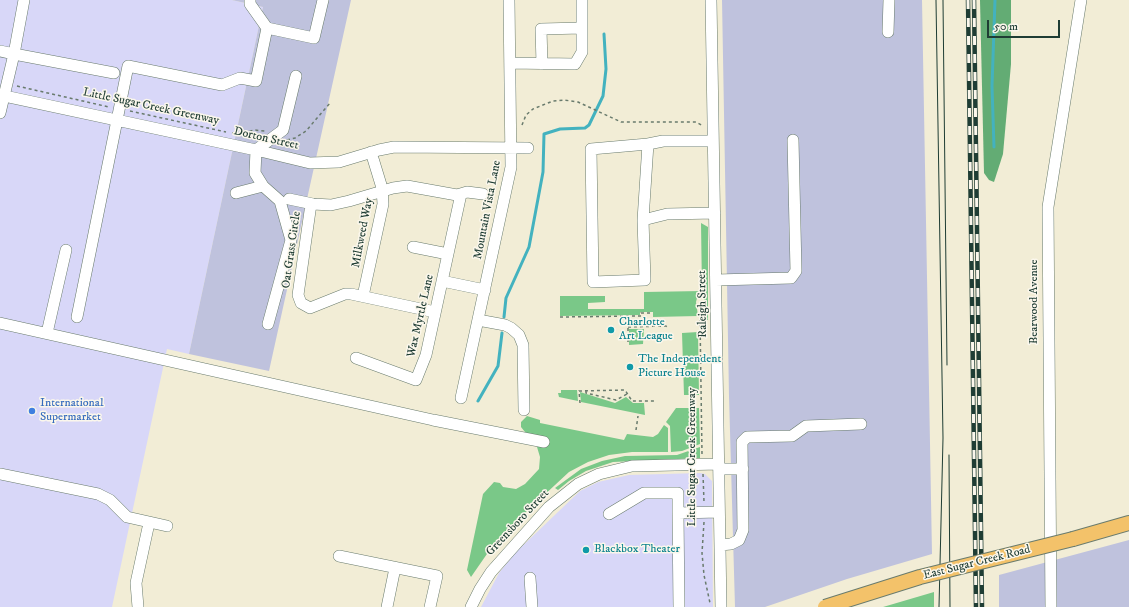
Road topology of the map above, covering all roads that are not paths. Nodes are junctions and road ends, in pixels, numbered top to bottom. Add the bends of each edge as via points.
1 (24, 0) edge
2 (250, 0) edge
3 (323, 0) edge
4 (509, 0) edge
5 (582, 0) edge
6 (711, 0) edge
7 (889, 0) edge
8 (1081, 0) edge
9 (267, 28) junction
10 (582, 28) junction
11 (888, 32) dead end
12 (0, 51) edge
13 (14, 54) junction
14 (510, 63) junction
15 (542, 64) junction
16 (114, 73) dead end
17 (296, 76) dead end
18 (2, 96) edge
19 (0, 114) edge
20 (117, 120) junction
21 (793, 140) dead end
22 (709, 141) junction
23 (648, 144) junction
24 (512, 148) junction
25 (528, 148) dead end
26 (256, 150) junction
27 (371, 152) junction
28 (263, 186) junction
29 (382, 191) junction
30 (236, 193) dead end
31 (461, 194) junction
32 (484, 194) dead end
33 (289, 199) dead end
34 (311, 204) junction
35 (715, 214) junction
36 (643, 220) junction
37 (413, 247) dead end
38 (66, 250) dead end
39 (448, 254) junction
40 (442, 281) junction
41 (711, 283) junction
42 (485, 290) junction
43 (363, 296) junction
44 (435, 312) junction
45 (78, 317) dead end
46 (478, 320) junction
47 (0, 323) edge
48 (268, 324) dead end
49 (47, 333) junction
50 (356, 358) dead end
51 (461, 398) dead end
52 (524, 410) dead end
53 (861, 424) dead end
54 (544, 442) dead end
55 (719, 466) junction
56 (743, 469) junction
57 (0, 474) edge
58 (720, 512) junction
59 (678, 513) junction
60 (609, 514) dead end
61 (149, 523) junction
62 (1129, 523) edge
63 (167, 526) dead end
64 (720, 545) junction
65 (339, 556) dead end
66 (395, 568) junction
67 (530, 578) dead end
68 (138, 607) edge
69 (387, 607) edge
70 (430, 607) edge
71 (471, 607) edge
72 (532, 607) edge
73 (679, 607) edge
74 (721, 607) edge
75 (826, 607) edge
76 (1051, 607) edge

1 - 13 street
2 - 9 street via 250,4
3 - 9 street via 314,38
4 - 14 street, Mountain Vista Lane
5 - 10 street
6 - 22 street, Raleigh Street
7 - 11 street
8 - 76 street, Bearwood Avenue via 1048,207
9 - 20 street via 256,81 240,78 222,85 128,66
10 - 15 street via 582,52 575,64
10 - 15 street via 541,29
12 - 13 street
13 - 16 street
13 - 18 street
14 - 15 street
14 - 24 street, Mountain Vista Lane
17 - 26 street via 283,130
18 - 19 street
18 - 20 street, Dorton Street
20 - 26 street, Dorton Street
20 - 45 street
21 - 41 street via 796,271 790,278
22 - 23 street via 663,141
22 - 35 street, Raleigh Street
23 - 36 street
23 - 36 street via 591,149 594,282 645,280
24 - 25 street, Dorton Street
24 - 27 street, Dorton Street via 401,147
24 - 42 street, Mountain Vista Lane via 512,167
26 - 27 street, Dorton Street via 320,164 339,162
26 - 28 street via 255,173
27 - 29 street, Milkweed Way
28 - 30 street
28 - 48 street via 280,201 291,240
29 - 31 street via 407,186 457,196
29 - 34 street via 340,204
29 - 43 street, Milkweed Way via 382,210
31 - 32 street
31 - 39 street, Wax Myrtle Lane
33 - 34 street
34 - 43 street, Oat Grass Circle via 298,295 301,303 310,308 345,294
35 - 36 street via 667,214
35 - 41 street, Raleigh Street
37 - 39 street
38 - 49 street
39 - 40 street, Wax Myrtle Lane
40 - 42 street
40 - 44 street, Wax Myrtle Lane
41 - 55 street, Raleigh Street
42 - 46 street, Mountain Vista Lane
43 - 44 street, Oat Grass Circle
44 - 50 street, Wax Myrtle Lane via 426,355 416,380
46 - 51 street, Mountain Vista Lane
46 - 52 street via 504,325 519,335 523,345
47 - 49 street
49 - 54 street via 433,420
53 - 56 street via 806,426 792,436 747,437 742,442
55 - 56 street, Greensboro Street
55 - 58 street, Raleigh Street
55 - 71 street, Greensboro Street via 656,464 618,468 578,484 549,507 491,572
56 - 64 street via 743,530 739,540
57 - 61 street via 98,494 110,500 127,517
58 - 59 street
58 - 64 street, Raleigh Street
59 - 60 street via 678,493 644,493
59 - 73 street
61 - 63 street
61 - 68 street via 136,583
62 - 75 main road, East Sugar Creek Road, bridge via 920,577
64 - 74 street, Raleigh Street
65 - 66 street
66 - 69 street
66 - 70 street via 437,576
67 - 72 street

